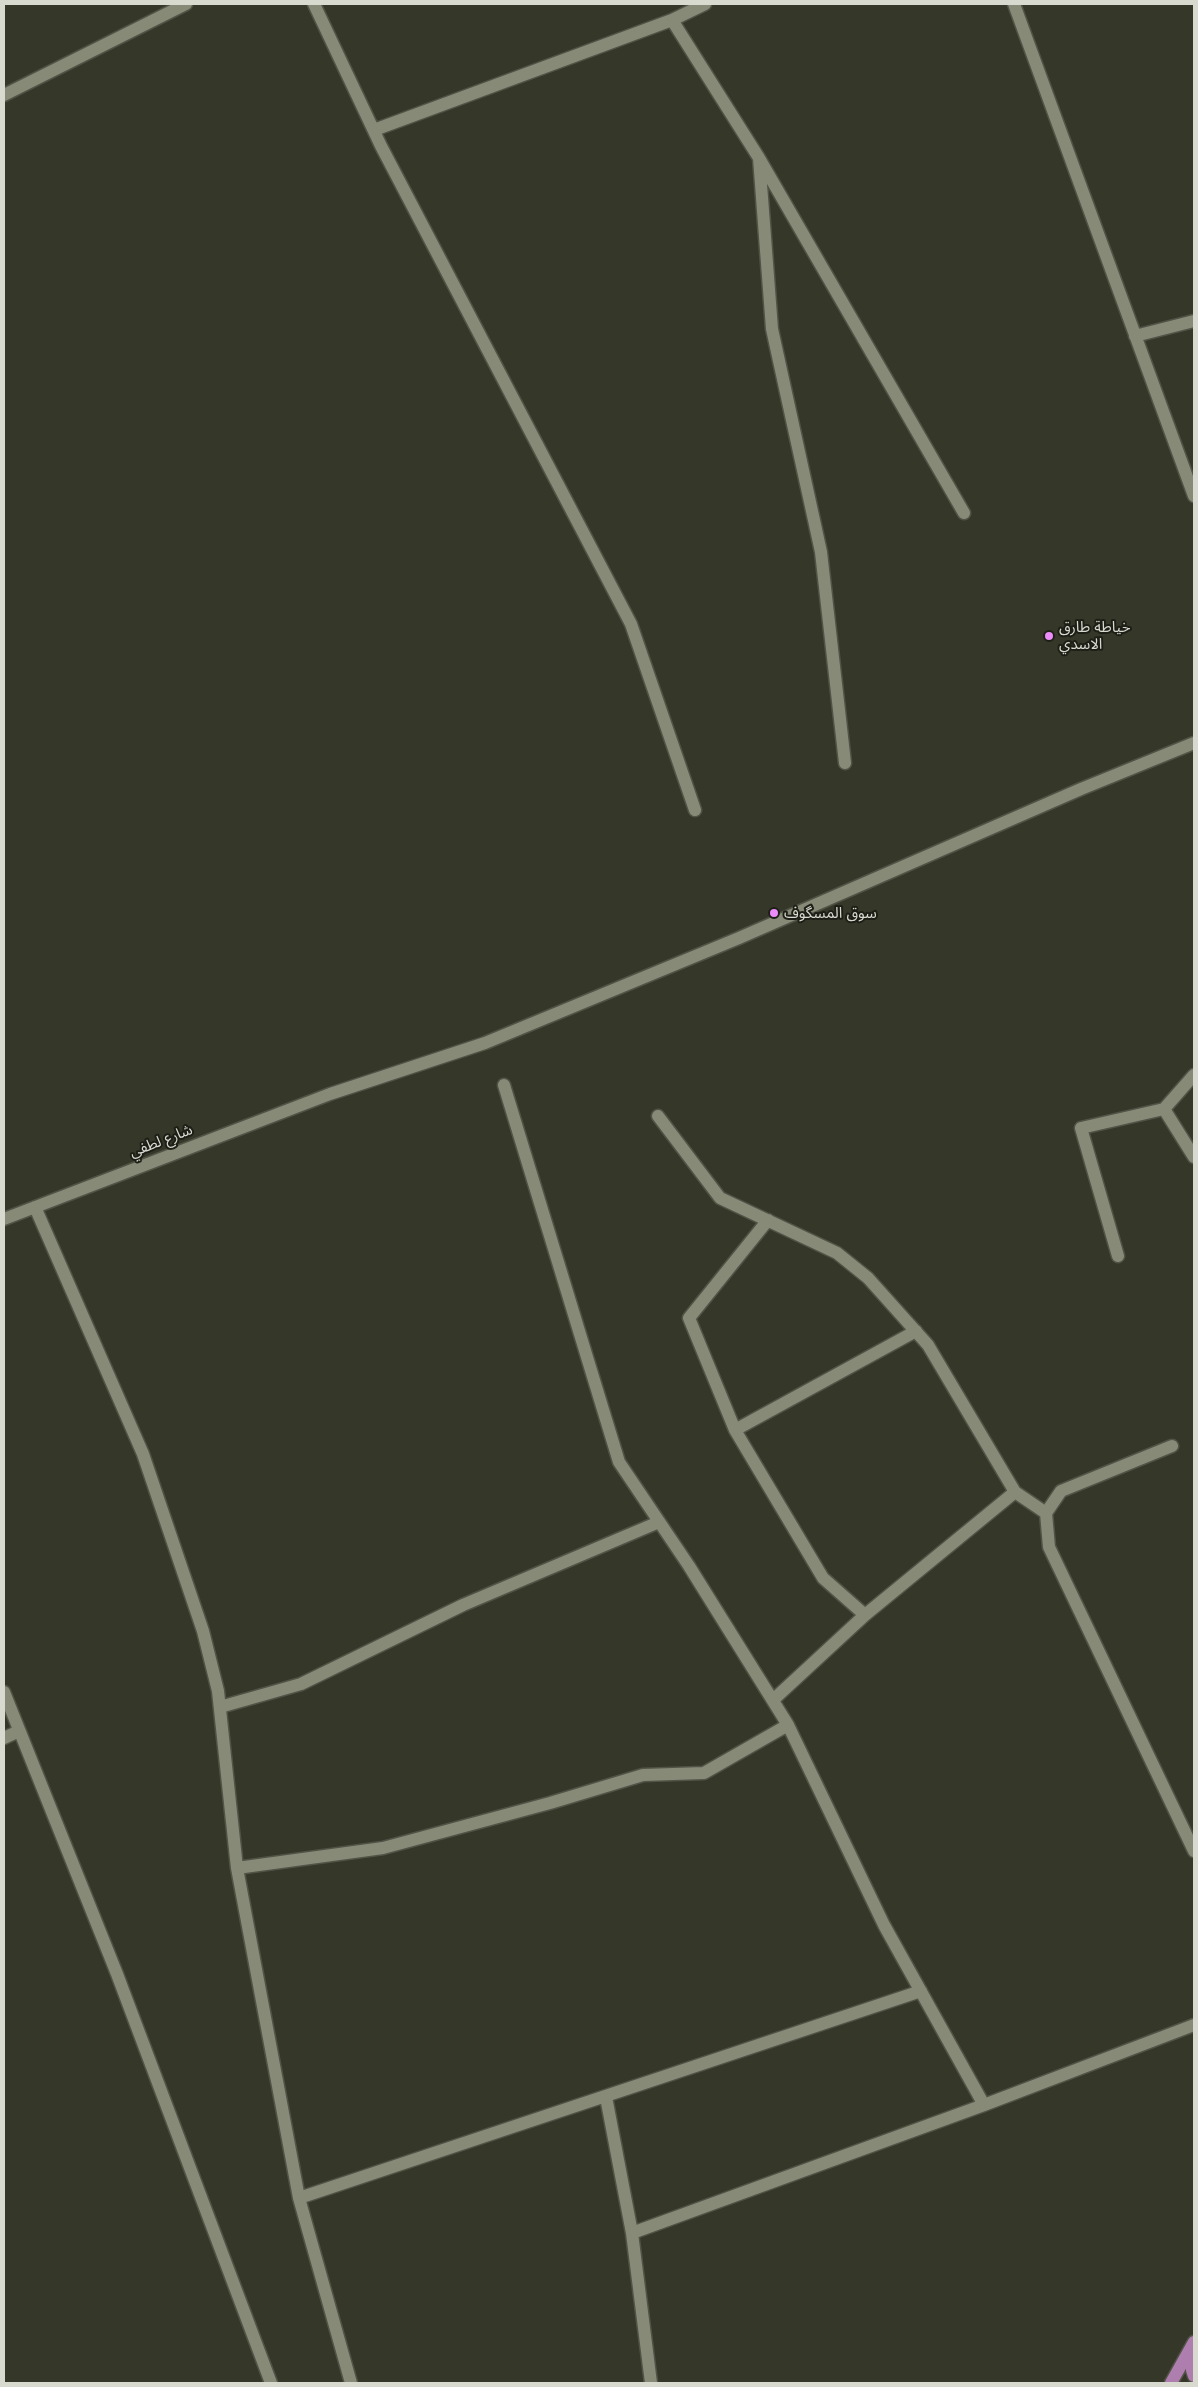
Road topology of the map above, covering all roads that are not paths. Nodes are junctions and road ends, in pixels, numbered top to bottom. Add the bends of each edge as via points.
1 (186, 4) edge
2 (314, 4) edge
3 (705, 4) edge
4 (1014, 4) edge
5 (672, 20) junction
6 (4, 96) edge
7 (374, 130) junction
8 (759, 158) junction
9 (1194, 321) edge
10 (1136, 336) junction
11 (1194, 496) edge
12 (964, 513) dead end
13 (1194, 743) edge
14 (845, 763) dead end
15 (695, 810) dead end
16 (1194, 1075) edge
17 (504, 1085) dead end
18 (1164, 1109) junction
19 (658, 1116) dead end
20 (1194, 1158) edge
21 (35, 1207) junction
22 (4, 1219) edge
23 (768, 1220) junction
24 (1118, 1256) dead end
25 (916, 1331) junction
26 (735, 1430) junction
27 (1172, 1446) dead end
28 (1015, 1492) junction
29 (1046, 1513) junction
30 (659, 1522) junction
31 (865, 1615) junction
32 (4, 1692) edge
33 (773, 1700) junction
34 (220, 1707) junction
35 (788, 1725) junction
36 (19, 1731) junction
37 (4, 1738) edge
38 (1194, 1851) edge
39 (236, 1868) junction
40 (920, 1991) junction
41 (1194, 2025) edge
42 (606, 2097) junction
43 (984, 2106) junction
44 (300, 2198) junction
45 (632, 2233) junction
46 (1194, 2343) edge
47 (1194, 2376) edge
48 (271, 2383) edge
49 (351, 2383) edge
50 (651, 2383) edge
51 (1171, 2383) edge

1 - 6 street
2 - 7 street
3 - 5 street
4 - 10 street
5 - 7 street
5 - 8 street
7 - 15 street via 631,624
8 - 12 street
8 - 14 street via 772,329 821,552
9 - 10 street
10 - 11 street
13 - 21 street, شارع لطفي via 485,1043 330,1094
16 - 18 street
17 - 30 street via 619,1462
18 - 20 street
18 - 24 street via 1081,1128
19 - 23 street via 720,1198
21 - 22 street, شارع لطفي
21 - 34 street via 143,1454 203,1631
23 - 25 street via 837,1253 868,1278
23 - 26 street via 689,1318
25 - 26 street
25 - 28 street
26 - 31 street via 824,1578
27 - 29 street via 1060,1491
28 - 29 street
28 - 31 street
29 - 38 street via 1050,1547
30 - 33 street
30 - 34 street via 463,1605 301,1684
31 - 33 street
32 - 36 street
33 - 35 street
34 - 39 street
35 - 39 street via 704,1772 643,1775 383,1848
35 - 40 street via 884,1925
36 - 37 street
36 - 48 street via 118,1974
39 - 44 street
40 - 42 street
40 - 43 street
41 - 43 street
42 - 44 street
42 - 45 street
43 - 45 street
44 - 49 street
45 - 50 street
46 - 47 main road via 1191,2354
46 - 51 main road

